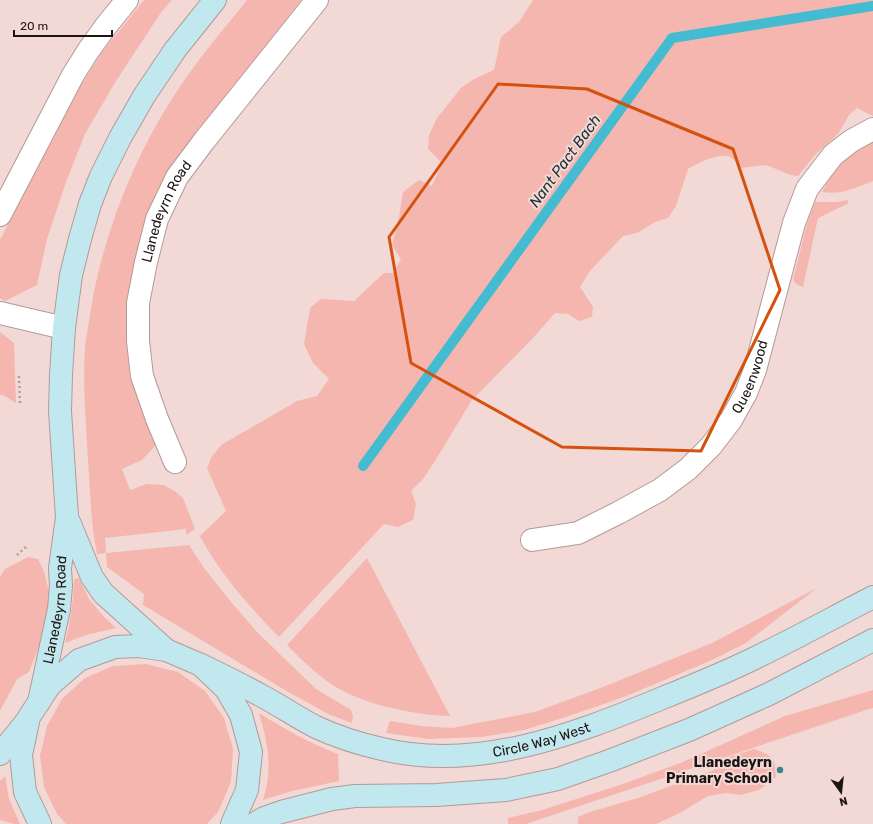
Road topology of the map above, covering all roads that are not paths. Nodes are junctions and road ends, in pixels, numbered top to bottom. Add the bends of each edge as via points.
1 (127, 0) edge
2 (215, 0) edge
3 (316, 0) edge
4 (873, 129) edge
5 (0, 215) edge
6 (0, 313) edge
7 (64, 328) junction
8 (175, 462) dead end
9 (67, 517) junction
10 (532, 540) dead end
11 (873, 597) edge
12 (873, 640) edge
13 (166, 650) junction
14 (201, 664) junction
15 (34, 710) junction
16 (0, 754) edge
17 (40, 824) edge
18 (232, 824) edge
19 (254, 824) edge

1 - 5 street via 73,75
2 - 7 street, Llanedeyrn Road via 175,50 144,96 102,176 90,204 71,275
3 - 8 street, Llanedeyrn Road via 177,177 157,219 138,303 138,342 142,376
4 - 10 street, Queenwood via 851,141 834,155 807,189 794,223 755,370 731,420 711,446 688,469 660,490 618,513 578,533
6 - 7 street
7 - 9 street, Llanedeyrn Road via 60,411
9 - 13 street, Llanedeyrn Road via 92,577 103,593
9 - 15 street, Llanedeyrn Road via 60,568 59,609
11 - 14 street, Circle Way West via 763,654 628,712 522,748 464,755 408,755 341,738
12 - 19 street via 770,694 689,730 558,779 506,790 332,799 281,812
13 - 14 street, Circle Way West
13 - 15 street via 139,646 115,648 79,660 50,685
14 - 18 street via 226,689 241,715 250,752 247,790
15 - 16 street
15 - 17 street, Llanedeyrn Road via 21,755 25,792

